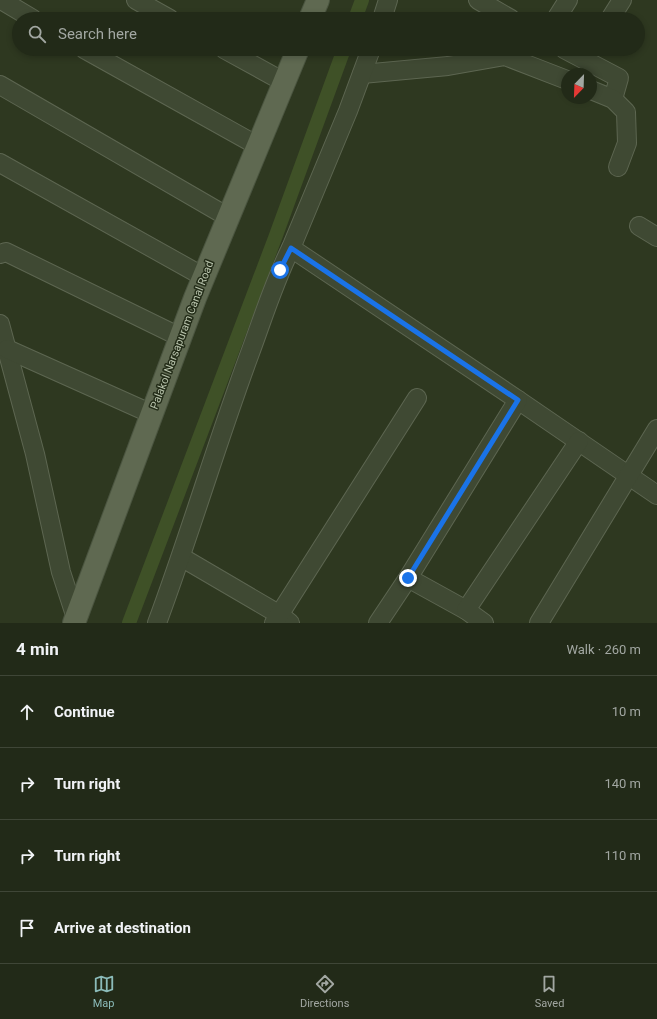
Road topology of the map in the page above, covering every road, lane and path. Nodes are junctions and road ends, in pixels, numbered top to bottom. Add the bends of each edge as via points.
1 (1, 0) edge
2 (136, 0) edge
3 (318, 0) edge
4 (388, 0) edge
5 (478, 0) edge
6 (568, 0) edge
7 (622, 0) edge
8 (22, 12) edge
9 (157, 12) edge
10 (313, 12) edge
11 (384, 12) edge
12 (499, 12) edge
13 (560, 12) edge
14 (614, 12) edge
15 (97, 56) edge
16 (237, 56) edge
17 (295, 56) edge
18 (368, 56) edge
19 (590, 56) edge
20 (362, 74) junction
21 (561, 78) edge
22 (284, 82) junction
23 (0, 85) edge
24 (597, 92) edge
25 (613, 99) junction
26 (258, 146) junction
27 (0, 163) edge
28 (618, 167) dead end
29 (228, 217) junction
30 (639, 226) dead end
31 (657, 237) edge
32 (291, 248) junction
33 (0, 254) edge
34 (204, 277) junction
35 (0, 324) edge
36 (180, 337) junction
37 (6, 349) junction
38 (417, 398) dead end
39 (518, 400) junction
40 (152, 414) junction
41 (657, 429) edge
42 (579, 441) junction
43 (628, 475) junction
44 (657, 494) edge
45 (181, 557) junction
46 (408, 578) junction
47 (466, 610) junction
48 (75, 620) edge
49 (281, 620) edge
50 (157, 623) edge
51 (378, 623) edge
52 (484, 623) edge
53 (539, 623) edge

1 - 8 street
2 - 9 street
3 - 10 main road
4 - 11 street
5 - 12 street
6 - 13 street
7 - 14 street
15 - 26 street
16 - 22 street
17 - 22 main road, Palakol Narsapuram Canal Road
18 - 20 street
19 - 25 street via 619,78
20 - 21 street via 448,66 505,56
20 - 32 street
22 - 26 main road, Palakol Narsapuram Canal Road
23 - 29 street
24 - 25 street
25 - 28 street via 626,112 627,143
26 - 29 main road, Palakol Narsapuram Canal Road
27 - 34 street
29 - 34 main road, Palakol Narsapuram Canal Road
30 - 31 street
32 - 39 street
32 - 45 street via 280,270 234,396
33 - 36 street via 6,252
34 - 36 main road, Palakol Narsapuram Canal Road
35 - 37 street
36 - 40 main road, Palakol Narsapuram Canal Road
37 - 40 street
37 - 48 street
38 - 49 street
39 - 42 street
39 - 46 street
40 - 48 main road, Palakol Narsapuram Canal Road
41 - 43 street
42 - 43 street
42 - 47 street
43 - 44 street
43 - 53 street
45 - 49 street
45 - 50 street
46 - 47 street
46 - 51 street
47 - 52 street

